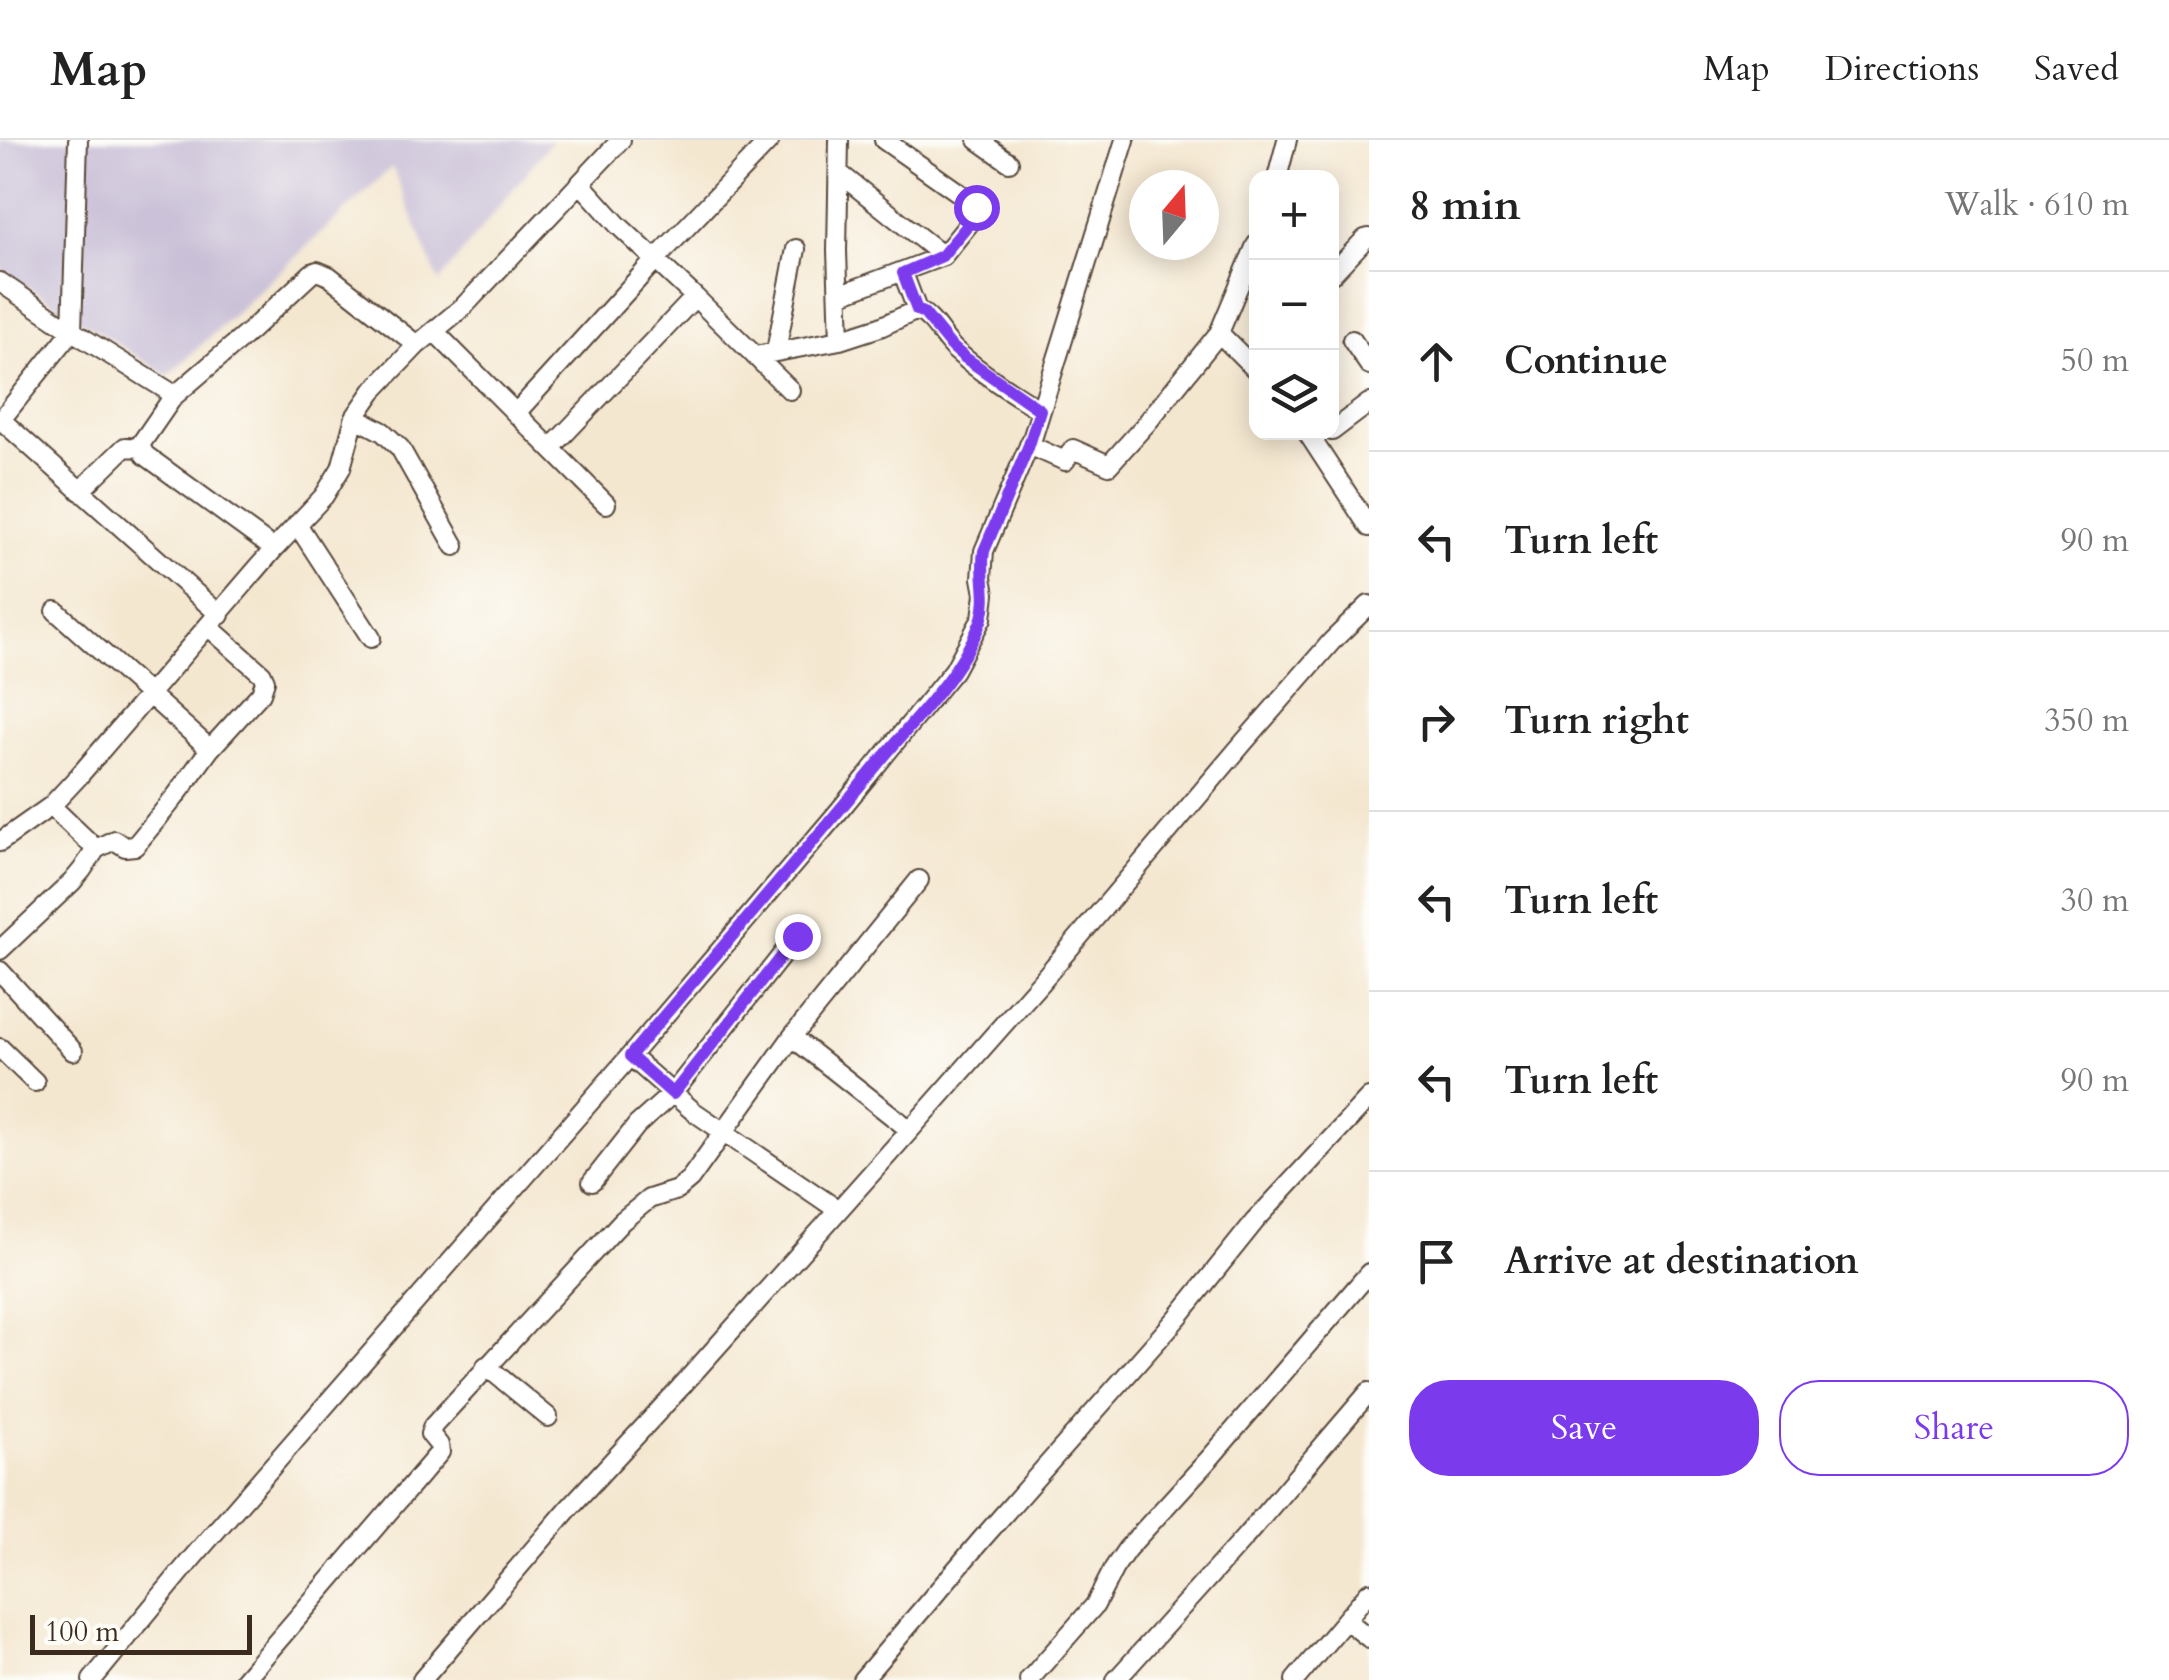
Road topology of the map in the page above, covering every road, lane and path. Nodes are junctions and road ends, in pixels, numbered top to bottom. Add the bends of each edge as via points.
1 (78, 140) edge
2 (621, 140) edge
3 (770, 140) edge
4 (839, 140) edge
5 (884, 140) edge
6 (978, 140) edge
7 (1126, 140) edge
8 (1286, 140) edge
9 (1009, 162) dead end
10 (1279, 170) edge
11 (839, 173) junction
12 (580, 184) junction
13 (1369, 238) edge
14 (796, 249) dead end
15 (942, 256) junction
16 (656, 259) junction
17 (1250, 260) edge
18 (1339, 267) edge
19 (903, 273) junction
20 (0, 282) edge
21 (839, 296) junction
22 (695, 297) junction
23 (917, 310) junction
24 (72, 331) junction
25 (435, 332) junction
26 (1219, 333) junction
27 (840, 340) junction
28 (1352, 340) dead end
29 (417, 345) junction
30 (776, 351) junction
31 (756, 356) junction
32 (1249, 363) edge
33 (1369, 366) edge
34 (790, 390) dead end
35 (173, 397) junction
36 (1369, 403) edge
37 (1040, 410) junction
38 (516, 414) junction
39 (354, 417) junction
40 (0, 420) edge
41 (1339, 422) edge
42 (1324, 440) edge
43 (1029, 445) junction
44 (141, 448) junction
45 (550, 448) junction
46 (80, 491) junction
47 (606, 504) dead end
48 (297, 524) junction
49 (1369, 527) edge
50 (456, 546) dead end
51 (274, 549) junction
52 (1369, 605) edge
53 (56, 611) dead end
54 (215, 621) junction
55 (371, 638) dead end
56 (150, 695) junction
57 (210, 749) junction
58 (51, 806) junction
59 (2, 837) edge
60 (96, 849) junction
61 (919, 880) dead end
62 (797, 936) dead end
63 (0, 950) edge
64 (0, 972) edge
65 (792, 1037) junction
66 (0, 1048) edge
67 (74, 1051) dead end
68 (630, 1056) junction
69 (35, 1082) dead end
70 (673, 1094) junction
71 (1369, 1098) edge
72 (910, 1130) junction
73 (725, 1134) junction
74 (592, 1182) dead end
75 (838, 1210) junction
76 (1369, 1273) edge
77 (486, 1366) junction
78 (1369, 1392) edge
79 (548, 1418) dead end
80 (1369, 1592) edge
81 (1346, 1620) junction
82 (1369, 1638) edge
83 (92, 1680) edge
84 (244, 1680) edge
85 (422, 1680) edge
86 (862, 1680) edge
87 (1029, 1680) edge
88 (1116, 1680) edge
89 (1295, 1680) edge

1 - 24 street
2 - 12 street
3 - 16 street
4 - 11 street
5 - 15 street via 976,207
6 - 9 street
7 - 37 street
8 - 10 street
11 - 15 street
11 - 21 street
12 - 16 street
12 - 25 street
13 - 18 street
14 - 30 street
15 - 19 street
16 - 22 street
16 - 38 street
17 - 26 street
19 - 21 street
19 - 23 street
20 - 24 street
21 - 27 street
22 - 31 street
22 - 45 street
23 - 27 street
23 - 37 street via 964,357
24 - 35 street
24 - 40 street
25 - 29 street
25 - 38 street
26 - 32 street
26 - 43 street via 1108,466 1073,448 1066,461
27 - 30 street
28 - 33 street
29 - 35 street via 317,271
29 - 39 street
30 - 31 street
31 - 34 street
35 - 44 street
36 - 41 street
37 - 43 street
38 - 45 street
39 - 48 street via 335,482
39 - 50 street via 400,448
40 - 46 street
42 - 49 street
43 - 68 street via 984,551 982,618 954,670
44 - 46 street via 125,447
44 - 51 street
45 - 47 street
46 - 54 street
48 - 51 street
48 - 55 street
51 - 54 street
52 - 72 street
53 - 56 street
54 - 56 street
54 - 57 street via 265,681
56 - 57 street
56 - 58 street
57 - 60 street via 135,846 114,840
58 - 59 street
58 - 60 street
60 - 63 street via 72,882
61 - 65 street
62 - 70 street
64 - 67 street
65 - 72 street
65 - 73 street
66 - 69 street
68 - 70 street
68 - 83 street
70 - 73 street
70 - 74 street via 637,1125
71 - 86 street via 1255,1221
72 - 75 street
73 - 75 street
73 - 77 street via 677,1190 650,1199 622,1221
75 - 85 street
76 - 87 street via 1127,1550 1094,1605
77 - 79 street
77 - 84 street via 430,1430 441,1448 436,1456
78 - 88 street
80 - 81 street
81 - 82 street
81 - 89 street

